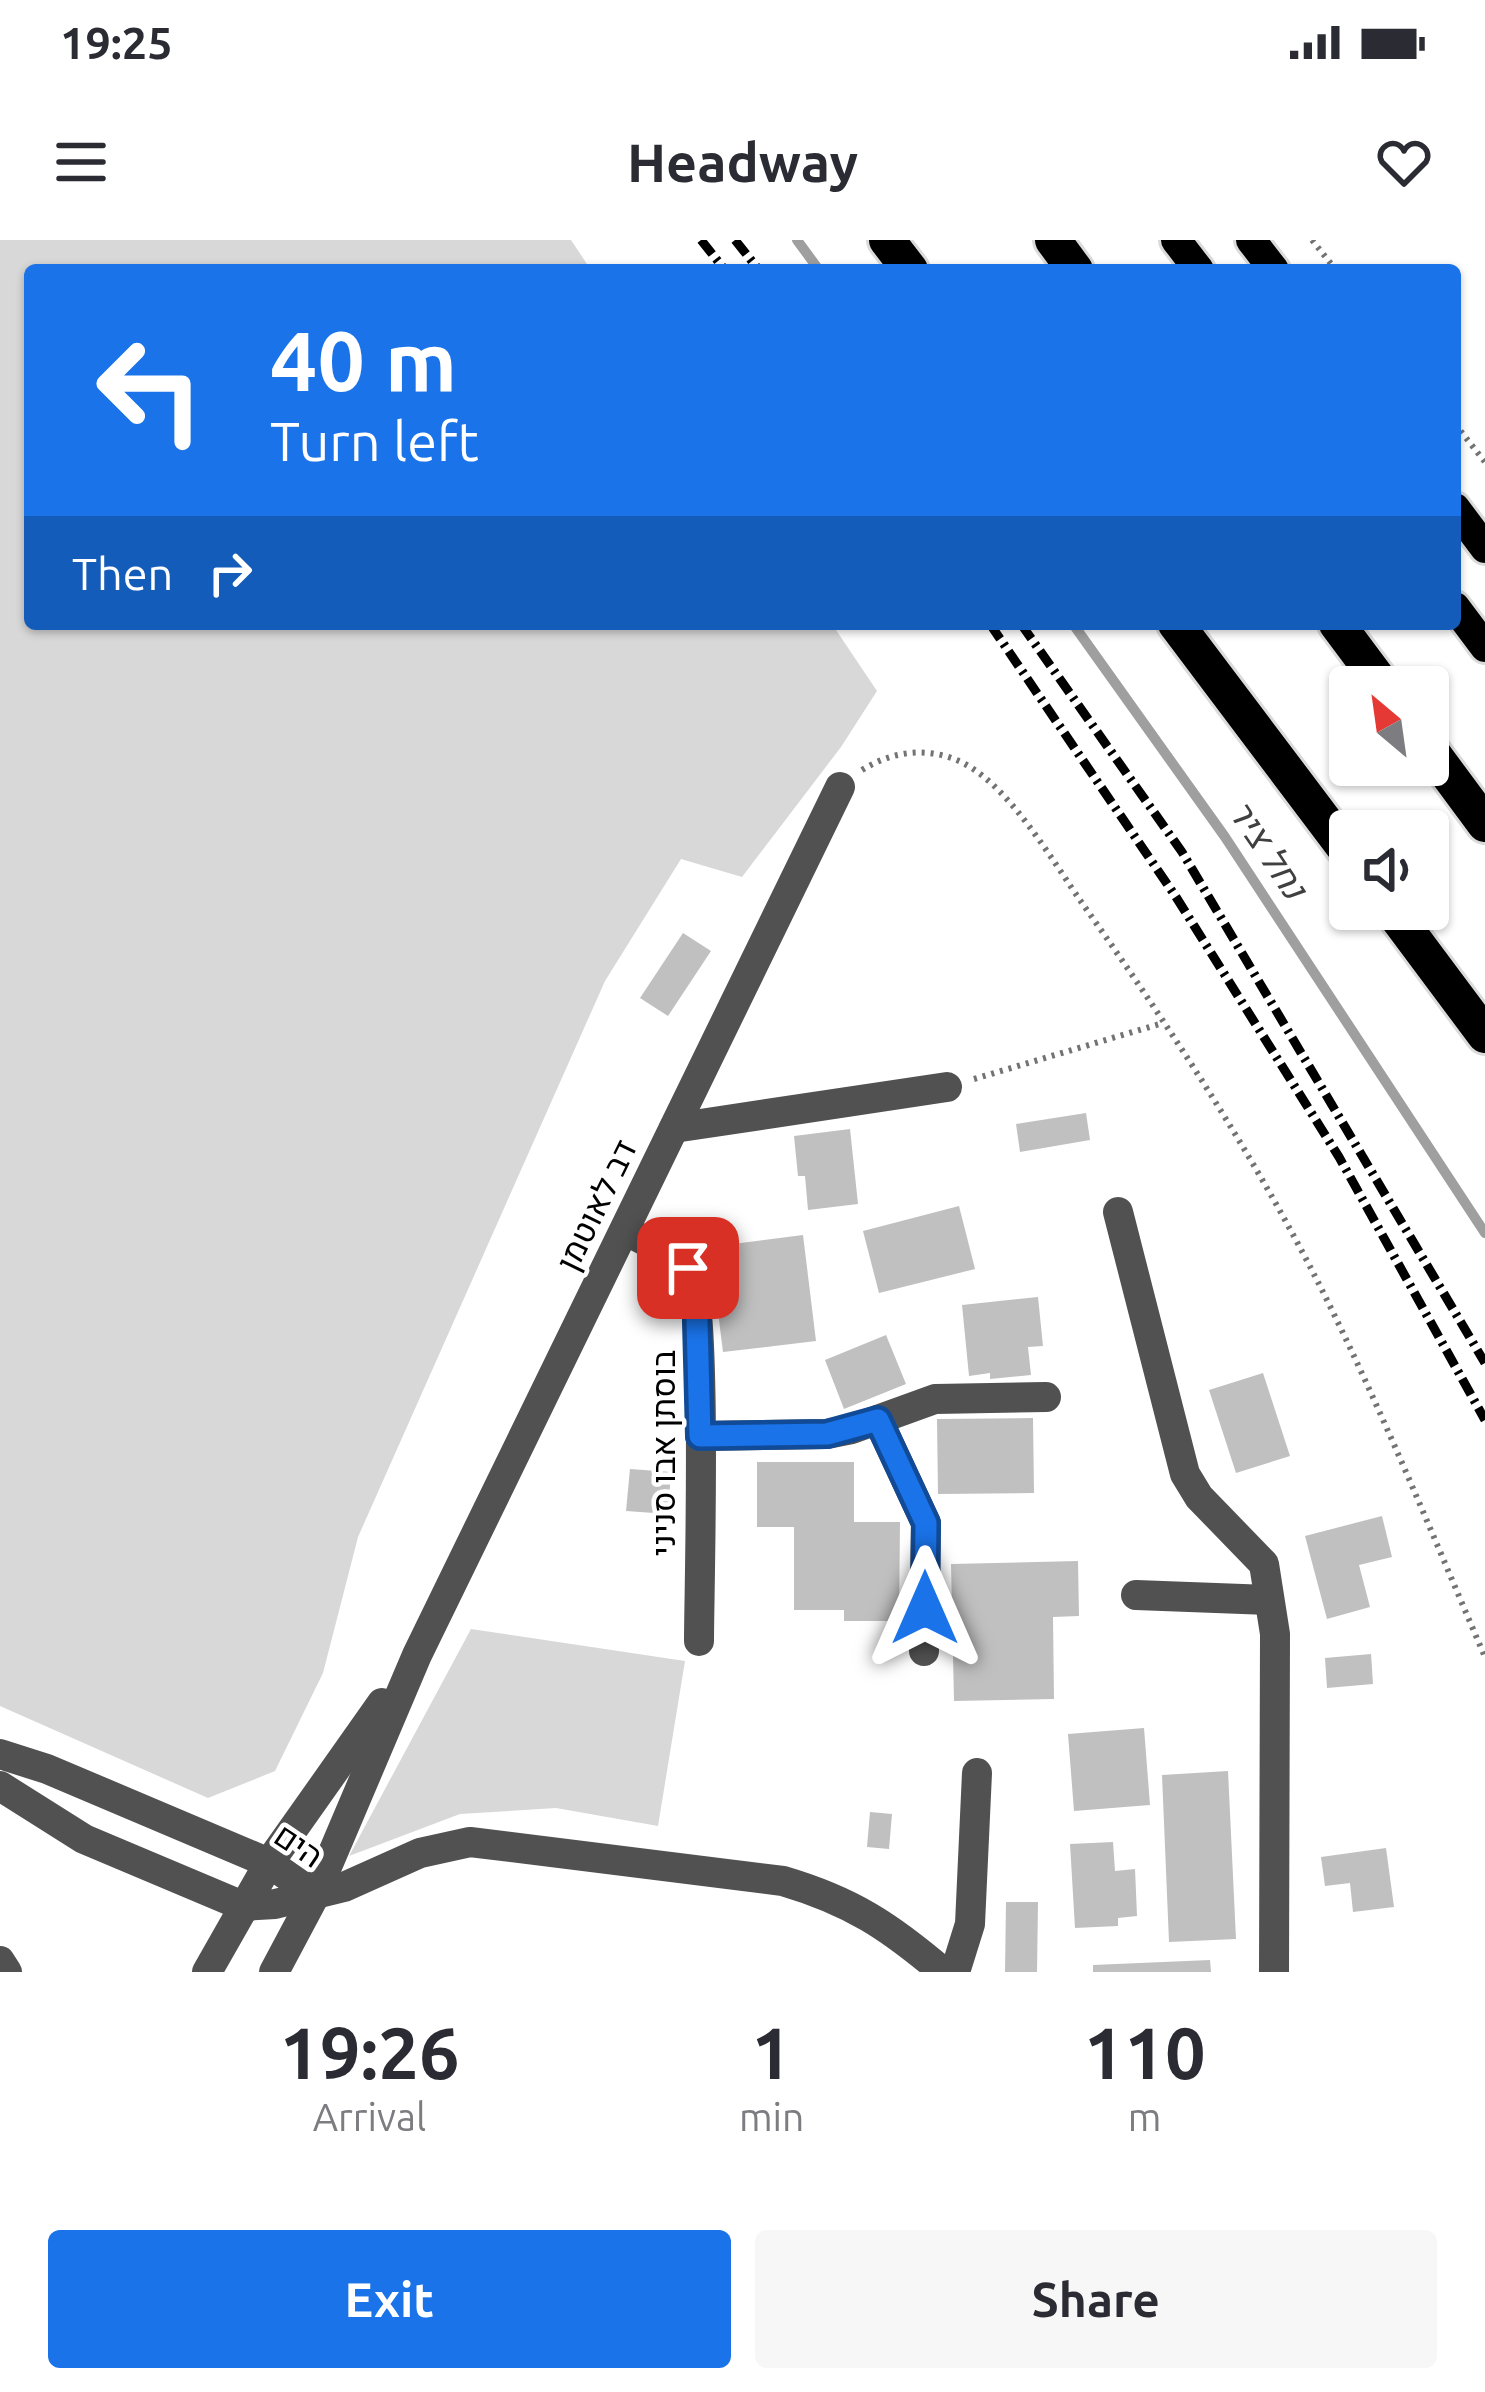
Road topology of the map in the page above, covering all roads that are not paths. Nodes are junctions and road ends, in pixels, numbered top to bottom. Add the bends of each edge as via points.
1 (887, 240) edge
2 (905, 264) edge
3 (1461, 516) edge
4 (1485, 548) edge
5 (1461, 615) edge
6 (1181, 630) edge
7 (1341, 630) edge
8 (1485, 647) edge
9 (1368, 666) edge
10 (1449, 775) edge
11 (841, 788) road end
12 (1485, 824) edge
13 (1329, 827) edge
14 (1406, 930) edge
15 (1485, 1035) edge
16 (947, 1087) road end
17 (674, 1128) junction
18 (1118, 1212) dead end
19 (625, 1230) junction
20 (1046, 1396) dead end
21 (878, 1420) junction
22 (700, 1436) junction
23 (1136, 1595) dead end
24 (1269, 1600) junction
25 (699, 1641) dead end
26 (925, 1651) dead end
27 (417, 1654) junction
28 (0, 1754) edge
29 (976, 1773) dead end
30 (0, 1786) edge
31 (269, 1863) junction
32 (315, 1894) junction
33 (243, 1906) junction
34 (0, 1961) edge
35 (7, 1972) edge
36 (207, 1972) edge
37 (274, 1972) edge
38 (943, 1972) edge
39 (955, 1972) edge
40 (1274, 1972) edge

1 - 2 highway
3 - 4 main road
5 - 8 main road
6 - 13 highway
7 - 9 highway
10 - 12 highway
11 - 17 street, דב לאוטמן
14 - 15 highway
16 - 17 street
17 - 19 street, דב לאוטמן
18 - 24 street via 1185,1474 1264,1564
19 - 22 street, בוסתן אבו סניני via 688,1268 696,1284
19 - 27 street, דב לאוטמן
20 - 21 street via 935,1399
21 - 22 street via 827,1434
21 - 26 street via 926,1523
22 - 25 street, בוסתן אבו סניני
23 - 24 street
24 - 40 street
27 - 31 street, דב לאוטמן
27 - 32 street, דב לאוטמן
28 - 31 street, הים
29 - 39 street via 970,1924
30 - 33 street via 84,1838
31 - 32 street, הים
31 - 33 street, דב לאוטמן
32 - 33 street, הים
32 - 37 street, דב לאוטמן
32 - 38 street via 470,1842 738,1875 826,1894 891,1928
33 - 36 street, דב לאוטמן
34 - 35 street

